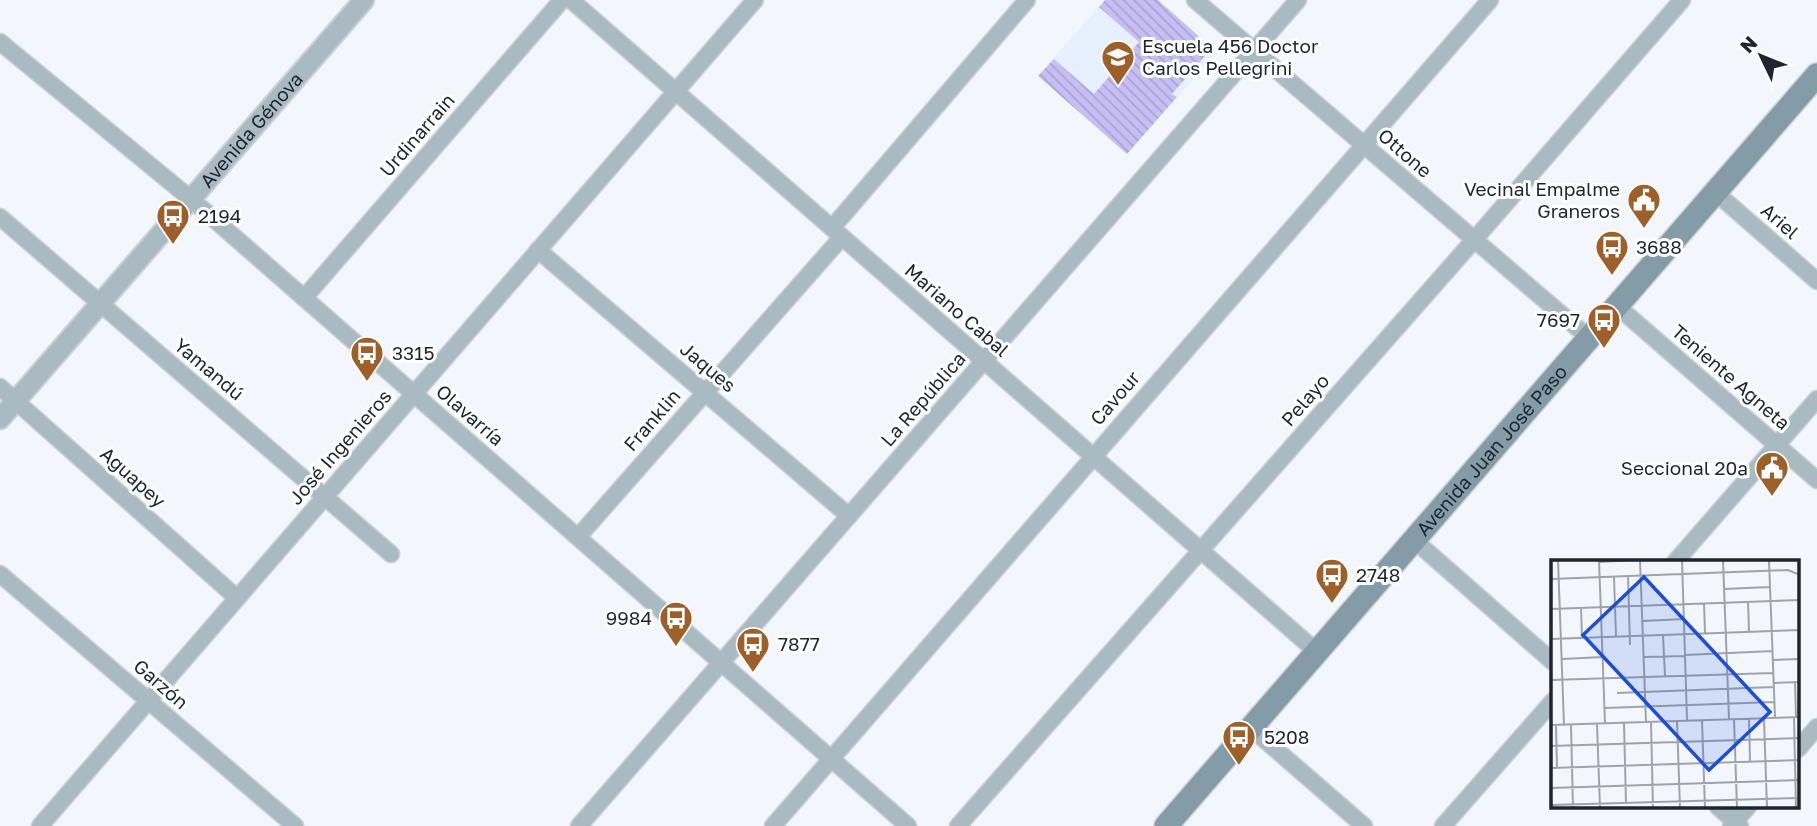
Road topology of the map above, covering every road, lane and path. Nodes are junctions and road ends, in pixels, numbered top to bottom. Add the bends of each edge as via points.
1 (364, 0) edge
2 (562, 0) edge
3 (570, 0) edge
4 (755, 0) edge
5 (1027, 0) edge
6 (1195, 0) edge
7 (1298, 0) edge
8 (1490, 0) edge
9 (1682, 0) edge
10 (0, 43) edge
11 (1254, 51) junction
12 (1815, 82) edge
13 (676, 92) junction
14 (1364, 146) junction
15 (1715, 192) junction
16 (191, 199) junction
17 (0, 217) edge
18 (837, 232) junction
19 (1474, 240) junction
20 (538, 250) junction
21 (1817, 281) edge
22 (304, 298) junction
23 (100, 303) junction
24 (1617, 306) junction
25 (1589, 338) junction
26 (984, 361) junction
27 (0, 387) edge
28 (705, 392) junction
29 (414, 394) junction
30 (1817, 399) edge
31 (16, 401) junction
32 (0, 419) edge
33 (1777, 445) junction
34 (1092, 456) junction
35 (1817, 480) edge
36 (326, 496) junction
37 (849, 516) junction
38 (578, 537) junction
39 (1414, 540) junction
40 (1201, 551) junction
41 (391, 554) dead end
42 (1677, 560) edge
43 (0, 574) edge
44 (237, 598) junction
45 (1317, 652) junction
46 (1551, 660) edge
47 (721, 663) junction
48 (149, 701) junction
49 (1551, 703) edge
50 (1817, 727) edge
51 (1251, 728) junction
52 (1800, 747) edge
53 (831, 759) junction
54 (1719, 808) edge
55 (1747, 808) edge
56 (1735, 825) edge
57 (40, 826) edge
58 (295, 826) edge
59 (579, 826) edge
60 (774, 826) edge
61 (908, 826) edge
62 (958, 826) edge
63 (1166, 826) edge
64 (1364, 826) edge
65 (1443, 826) edge

1 - 16 street, Avenida Génova
2 - 22 street, Urdinarrain
3 - 13 street, Mariano Cabal
4 - 13 street, José Ingenieros
5 - 18 street, Franklin
6 - 11 street, Ottone
7 - 11 street, La República
8 - 14 street, Cavour
9 - 19 street, Pelayo
10 - 16 street, Olavarría
11 - 14 street, Ottone
11 - 26 street, La República
12 - 15 main road, Avenida Juan José Paso
13 - 18 street, Mariano Cabal
13 - 20 street, José Ingenieros
14 - 19 street, Ottone
14 - 34 street, Cavour
15 - 21 street, Ariel
15 - 24 main road, Avenida Juan José Paso
16 - 22 street, Olavarría
16 - 23 street, Avenida Génova
17 - 23 street, Yamandú
18 - 26 street, Mariano Cabal
18 - 28 street, Franklin
19 - 25 street, Ottone
19 - 40 street, Pelayo
20 - 28 street, Jaques
20 - 29 street, José Ingenieros
22 - 29 street, Olavarría
23 - 31 street, Avenida Génova
23 - 36 street, Yamandú
24 - 25 main road, Avenida Juan José Paso
24 - 33 street, Teniente Agneta
25 - 39 main road, Avenida Juan José Paso
26 - 34 street, Mariano Cabal
26 - 37 street, La República
27 - 31 street, Aguapey
28 - 37 street, Jaques
28 - 38 street, Franklin
29 - 36 street, José Ingenieros
29 - 38 street, Olavarría
30 - 33 street
31 - 32 street, Avenida Génova
31 - 44 street, Aguapey
33 - 35 street, Teniente Agneta
33 - 42 street
34 - 40 street, Mariano Cabal
34 - 53 street, Cavour
36 - 41 street, Yamandú
36 - 44 street, José Ingenieros
37 - 47 street, La República
38 - 47 street, Olavarría
39 - 45 main road, Avenida Juan José Paso
39 - 46 street
40 - 45 street, Mariano Cabal
40 - 62 street, Pelayo
43 - 48 street, Garzón
44 - 48 street, José Ingenieros
45 - 51 main road, Avenida Juan José Paso
47 - 53 street, Olavarría
47 - 59 street, La República
48 - 57 street, José Ingenieros
48 - 58 street, Garzón
49 - 65 street
50 - 52 street
51 - 63 main road, Avenida Juan José Paso
51 - 64 street
53 - 60 street, Cavour
53 - 61 street, Olavarría
54 - 56 street
55 - 56 street

